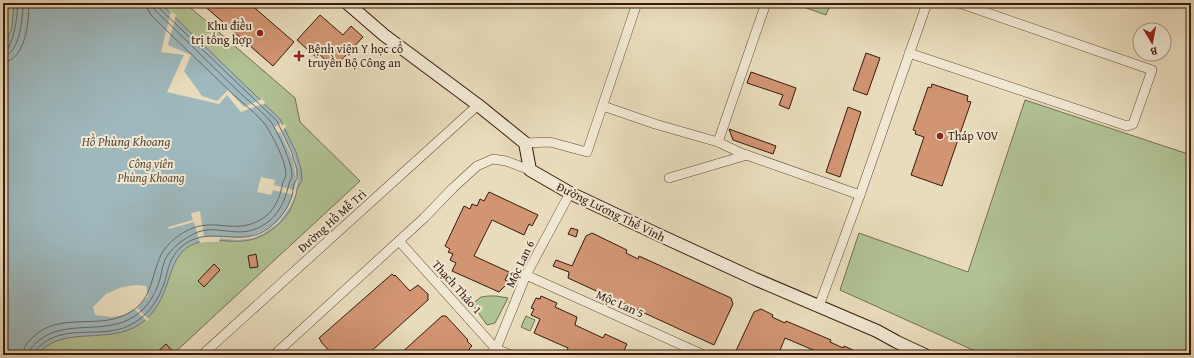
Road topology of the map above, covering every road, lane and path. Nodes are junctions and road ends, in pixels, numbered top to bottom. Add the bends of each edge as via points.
1 (347, 3) edge
2 (637, 3) edge
3 (766, 3) edge
4 (927, 3) edge
5 (960, 3) edge
6 (909, 53) junction
7 (478, 105) junction
8 (603, 106) junction
9 (718, 142) junction
10 (525, 143) junction
11 (747, 155) junction
12 (530, 170) junction
13 (669, 178) dead end
14 (570, 193) junction
15 (860, 195) junction
16 (399, 241) junction
17 (526, 275) junction
18 (819, 306) junction
19 (493, 352) edge
20 (202, 355) edge
21 (274, 355) edge
22 (511, 355) edge
23 (704, 355) edge
24 (925, 355) edge

1 - 7 street via 384,35
2 - 8 street
3 - 9 street
4 - 6 street
5 - 6 street via 1152,70 1133,124 1127,126
6 - 15 street
7 - 10 street
7 - 20 street, Đường Hồ Mễ Trì
8 - 9 street
8 - 10 street via 587,152 550,142
9 - 11 street
10 - 12 street
11 - 13 street
11 - 15 street
12 - 14 street, Đường Lương Thế Vinh
12 - 16 street via 506,161 493,160 477,166
14 - 17 street, Mộc Lan 6
14 - 18 street, Đường Lương Thế Vinh via 755,280
15 - 18 street
16 - 19 street, Thạch Thảo 1
16 - 21 street
17 - 19 street, Mộc Lan 6
17 - 23 street, Mộc Lan 5
18 - 24 street, Đường Lương Thế Vinh
19 - 22 street

